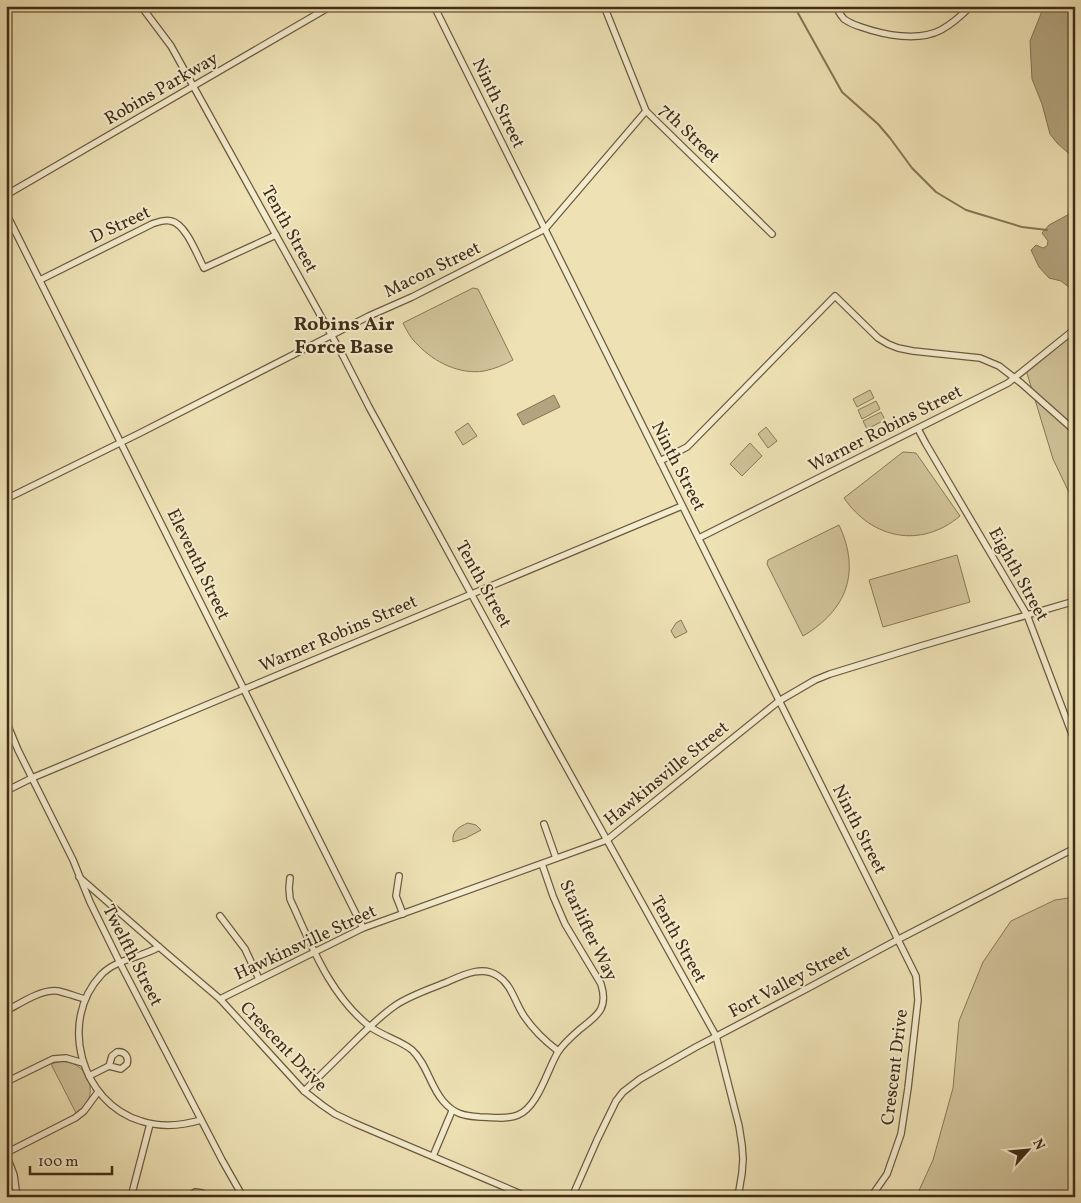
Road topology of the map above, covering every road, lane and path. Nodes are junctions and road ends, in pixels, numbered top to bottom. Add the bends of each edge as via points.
1 (141, 6) edge
2 (330, 6) edge
3 (434, 6) edge
4 (604, 6) edge
5 (835, 6) edge
6 (971, 6) edge
7 (194, 86) junction
8 (646, 111) junction
9 (6, 196) edge
10 (7, 218) edge
11 (545, 229) junction
12 (772, 234) dead end
13 (276, 235) junction
14 (40, 280) junction
15 (1075, 329) edge
16 (332, 336) junction
17 (1015, 378) junction
18 (918, 428) junction
19 (1075, 431) edge
20 (121, 442) junction
21 (660, 461) junction
22 (6, 499) edge
23 (682, 506) junction
24 (699, 538) junction
25 (472, 594) junction
26 (1075, 601) edge
27 (1027, 615) junction
28 (244, 689) junction
29 (779, 701) junction
30 (6, 721) edge
31 (1075, 742) edge
32 (32, 778) junction
33 (6, 791) edge
34 (544, 824) dead end
35 (607, 840) junction
36 (1075, 848) edge
37 (556, 858) junction
38 (542, 864) junction
39 (399, 876) dead end
40 (79, 877) junction
41 (290, 878) dead end
42 (403, 914) junction
43 (220, 916) dead end
44 (363, 928) junction
45 (899, 939) junction
46 (158, 947) junction
47 (314, 952) junction
48 (120, 963) junction
49 (259, 979) junction
50 (220, 999) junction
51 (85, 1000) junction
52 (6, 1011) edge
53 (370, 1026) junction
54 (716, 1036) junction
55 (558, 1051) junction
56 (83, 1063) junction
57 (109, 1066) dead end
58 (89, 1076) junction
59 (6, 1082) edge
60 (304, 1091) junction
61 (98, 1092) junction
62 (452, 1111) junction
63 (201, 1120) junction
64 (150, 1124) junction
65 (6, 1153) edge
66 (433, 1156) junction
67 (17, 1197) edge
68 (131, 1197) edge
69 (189, 1197) edge
70 (206, 1197) edge
71 (244, 1197) edge
72 (528, 1197) edge
73 (572, 1197) edge
74 (738, 1197) edge
75 (871, 1197) edge

1 - 7 street, Tenth Street via 171,46
2 - 7 street, Robins Parkway
3 - 11 street, Ninth Street
4 - 8 street, 7th Street
5 - 6 street via 851,23 878,33 909,36 940,31
7 - 9 street, Robins Parkway
7 - 13 street, Tenth Street
8 - 11 street, Macon Street
8 - 12 street, 7th Street
10 - 14 street, Eleventh Street
11 - 16 street, Macon Street
11 - 21 street, Ninth Street
13 - 14 street, D Street via 204,268 180,225 171,220 161,220
13 - 16 street, Tenth Street
14 - 20 street, Eleventh Street
15 - 17 street, Warner Robins Street
16 - 20 street, Macon Street
16 - 25 street, Tenth Street
17 - 18 street, Warner Robins Street
17 - 19 street
17 - 21 street via 980,358 913,351 888,344 835,296 687,447
18 - 24 street, Warner Robins Street
18 - 27 street, Eighth Street
20 - 22 street, Macon Street
20 - 28 street, Eleventh Street
21 - 23 street, Ninth Street
23 - 24 street, Ninth Street
23 - 25 street, Warner Robins Street
24 - 29 street, Ninth Street
25 - 28 street, Warner Robins Street
25 - 35 street, Tenth Street
26 - 27 street, Hawkinsville Street
27 - 29 street, Hawkinsville Street via 830,674
27 - 31 street, Eighth Street
28 - 32 street, Warner Robins Street
28 - 44 street, Eleventh Street
29 - 35 street, Hawkinsville Street
29 - 45 street, Ninth Street
30 - 32 street, Twelfth Street
32 - 33 street, Warner Robins Street
32 - 40 street, Twelfth Street
34 - 37 street
35 - 37 street, Hawkinsville Street
35 - 54 street, Tenth Street
36 - 45 street, Fort Valley Street
37 - 38 street, Hawkinsville Street
38 - 42 street, Hawkinsville Street
38 - 55 street, Starlifter Way via 564,924 604,993 597,1016
39 - 42 street via 396,896
40 - 46 street, Crescent Drive
40 - 48 street, Twelfth Street
41 - 47 street via 290,899
42 - 44 street, Hawkinsville Street
43 - 49 street via 245,949
44 - 47 street, Hawkinsville Street
45 - 54 street, Fort Valley Street
45 - 75 street, Crescent Drive via 916,976 917,1010 901,1134 887,1174
46 - 48 street
46 - 50 street, Crescent Drive
47 - 49 street, Hawkinsville Street
47 - 53 street via 343,1000
48 - 51 street via 100,976
48 - 63 street, Twelfth Street
49 - 50 street, Hawkinsville Street
50 - 60 street, Crescent Drive
51 - 52 street via 59,991 43,992
51 - 56 street via 78,1033
53 - 55 street via 406,1000 468,973 488,972 502,979 533,1029
53 - 60 street
53 - 62 street via 417,1055 436,1092
54 - 73 street, Fort Valley Street via 648,1074 623,1092 606,1120
54 - 74 street, Tenth Street via 742,1145
55 - 62 street, Starlifter Way via 534,1100 518,1115 502,1118
56 - 58 street
56 - 59 street via 66,1058 53,1059
57 - 58 street
58 - 61 street
60 - 66 street, Crescent Drive via 335,1114
61 - 64 street via 126,1115
61 - 65 street via 75,1118
62 - 66 street
63 - 64 street via 165,1126
63 - 71 street, Twelfth Street
64 - 68 street
65 - 67 street
66 - 72 street, Crescent Drive
69 - 70 street via 195,1192

